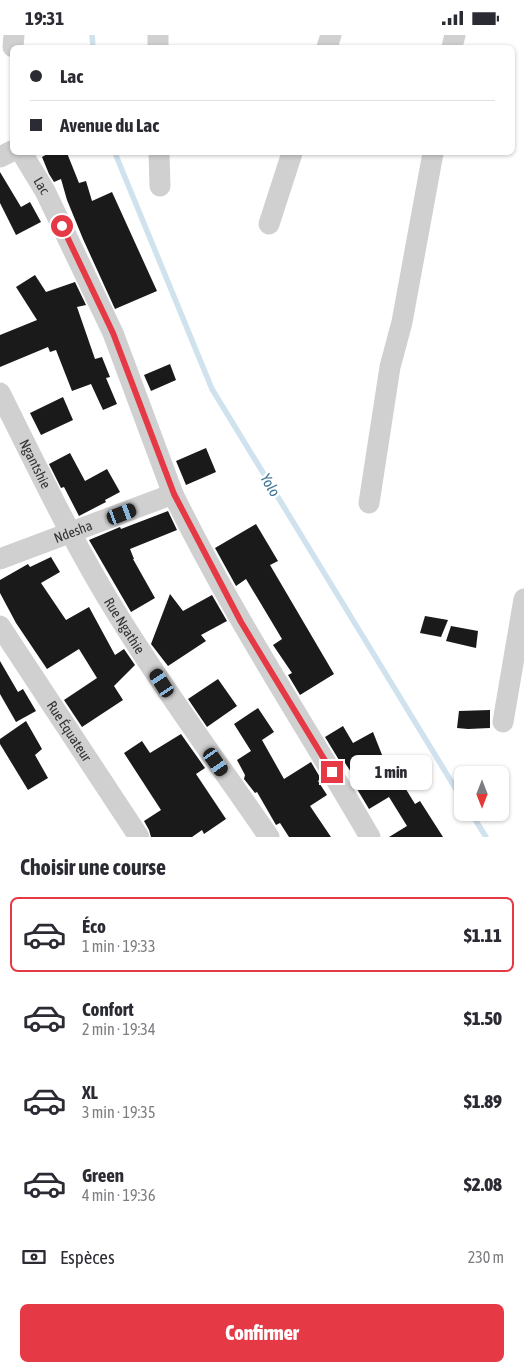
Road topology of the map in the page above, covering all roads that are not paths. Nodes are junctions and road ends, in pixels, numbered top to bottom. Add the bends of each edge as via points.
1 (23, 155) edge
2 (159, 155) edge
3 (291, 155) edge
4 (433, 155) edge
5 (160, 186) dead end
6 (269, 224) dead end
7 (0, 393) edge
8 (174, 494) junction
9 (369, 503) dead end
10 (70, 534) junction
11 (0, 559) edge
12 (524, 599) edge
13 (0, 626) edge
14 (503, 722) dead end
15 (139, 837) edge
16 (269, 837) edge
17 (370, 837) edge

1 - 8 street, Lac via 45,191 113,333
2 - 5 street
3 - 6 street
4 - 9 street via 402,322 390,367
7 - 10 street, Ngantshie
8 - 10 street, Ndesha
8 - 17 street, Lac via 241,622
10 - 11 street, Ndesha
10 - 16 street, Rue Ngathie via 118,617 183,716
12 - 14 street
13 - 15 street, Rue Équateur

